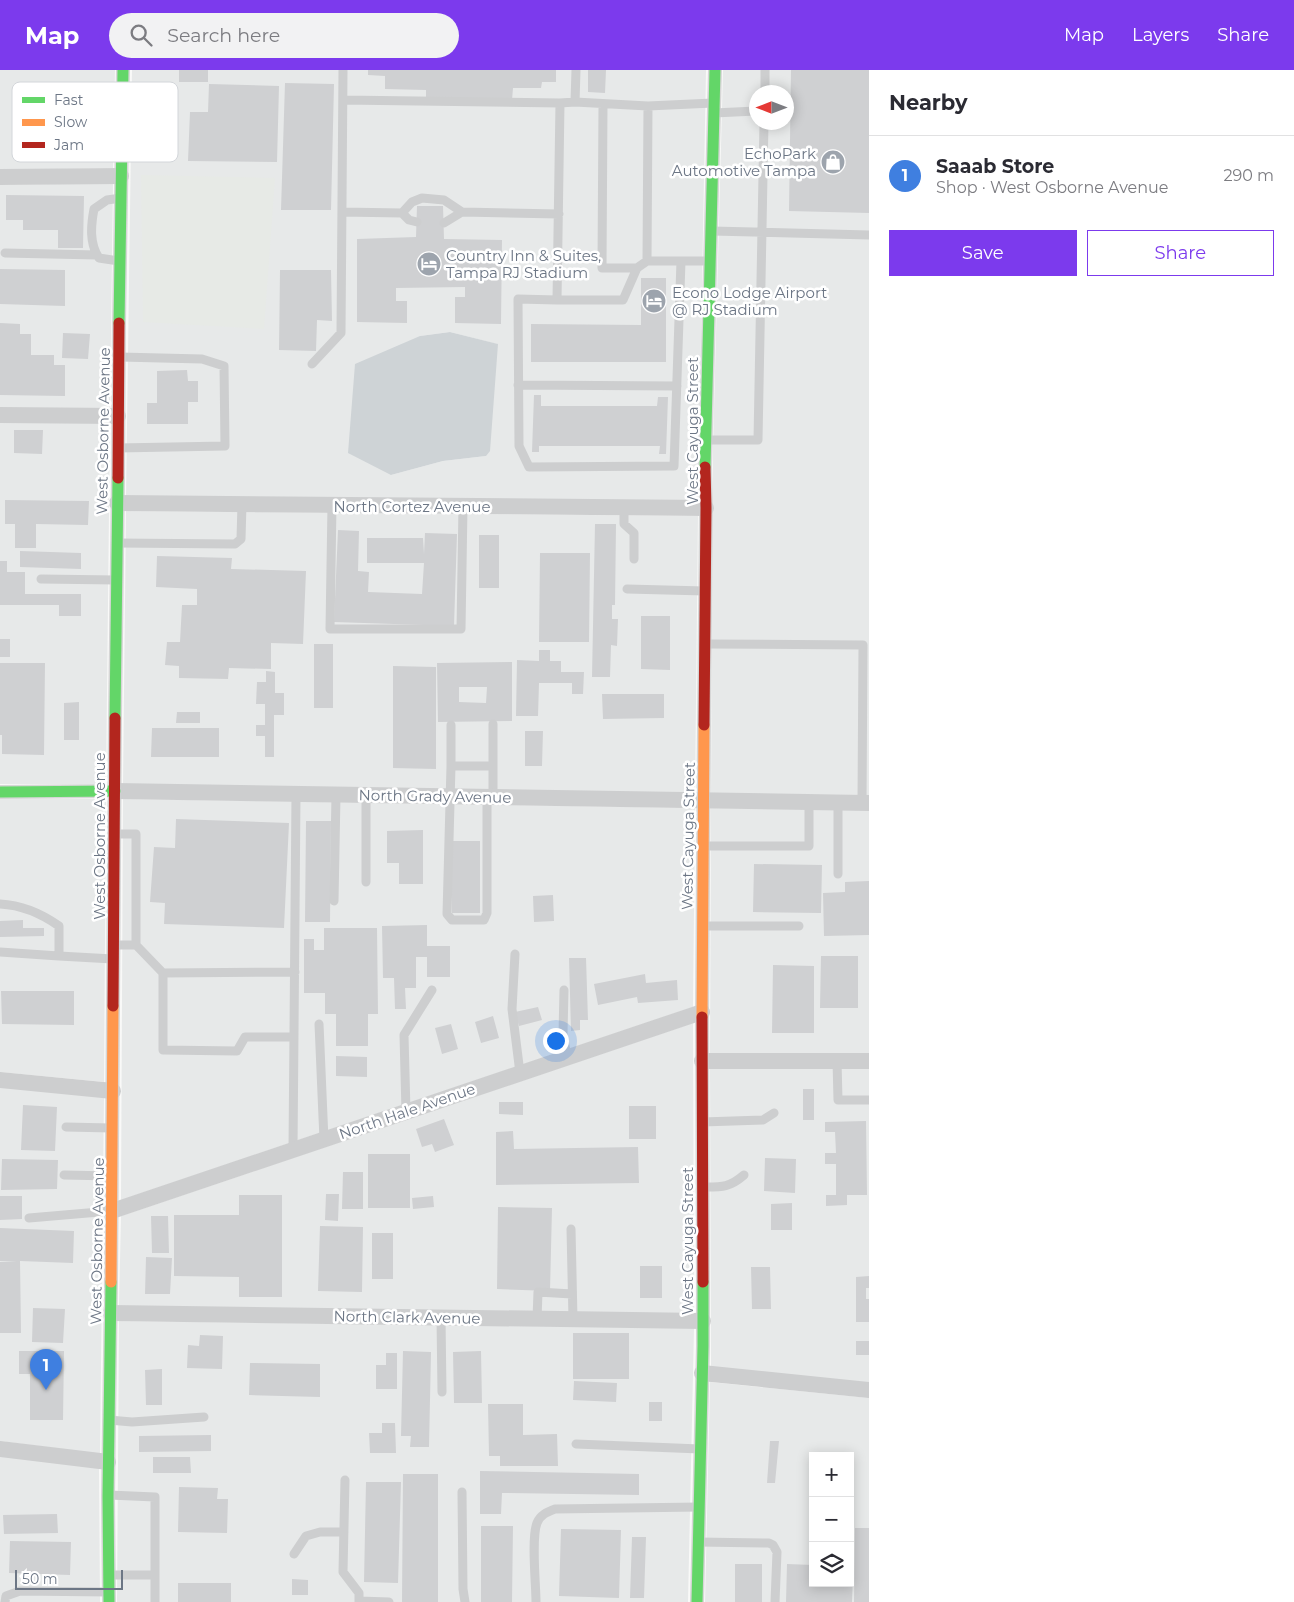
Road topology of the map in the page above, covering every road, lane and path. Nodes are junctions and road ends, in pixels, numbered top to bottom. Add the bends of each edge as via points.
1 (343, 70) edge
2 (576, 70) edge
3 (714, 70) edge
4 (765, 70) edge
5 (765, 85) edge
6 (343, 100) junction
7 (575, 102) junction
8 (560, 103) junction
9 (603, 104) junction
10 (648, 106) junction
11 (714, 108) junction
12 (749, 110) edge
13 (764, 130) edge
14 (121, 162) edge
15 (121, 176) junction
16 (0, 177) edge
17 (121, 198) junction
18 (342, 212) junction
19 (462, 212) junction
20 (402, 213) junction
21 (559, 214) junction
22 (417, 222) dead end
23 (444, 223) dead end
24 (710, 231) junction
25 (760, 232) junction
26 (869, 235) edge
27 (6, 254) dead end
28 (97, 255) junction
29 (120, 261) junction
30 (681, 261) junction
31 (709, 261) junction
32 (647, 262) junction
33 (637, 268) junction
34 (558, 300) junction
35 (119, 357) junction
36 (312, 364) dead end
37 (518, 384) junction
38 (676, 386) junction
39 (0, 415) edge
40 (118, 416) junction
41 (705, 440) junction
42 (118, 448) junction
43 (117, 503) junction
44 (242, 504) junction
45 (332, 505) junction
46 (463, 506) junction
47 (624, 508) junction
48 (706, 508) junction
49 (117, 543) junction
50 (634, 559) dead end
51 (41, 580) dead end
52 (116, 580) junction
53 (627, 589) dead end
54 (706, 591) junction
55 (705, 644) junction
56 (493, 724) dead end
57 (451, 725) dead end
58 (451, 766) junction
59 (493, 766) junction
60 (115, 791) junction
61 (0, 792) edge
62 (296, 794) junction
63 (336, 794) junction
64 (366, 795) junction
65 (450, 796) junction
66 (490, 797) junction
67 (703, 801) junction
68 (809, 802) junction
69 (838, 802) junction
70 (866, 803) edge
71 (114, 834) junction
72 (703, 846) junction
73 (838, 874) dead end
74 (366, 882) dead end
75 (334, 901) dead end
76 (0, 904) edge
77 (702, 926) junction
78 (799, 926) dead end
79 (114, 944) junction
80 (136, 945) junction
81 (0, 952) edge
82 (515, 954) dead end
83 (59, 956) junction
84 (114, 960) junction
85 (294, 972) junction
86 (163, 973) junction
87 (432, 990) dead end
88 (564, 990) dead end
89 (702, 1012) junction
90 (319, 1024) dead end
91 (294, 1036) junction
92 (567, 1057) junction
93 (702, 1061) junction
94 (837, 1061) junction
95 (869, 1061) edge
96 (520, 1073) junction
97 (0, 1080) edge
98 (113, 1090) junction
99 (869, 1100) edge
100 (406, 1112) junction
101 (774, 1113) dead end
102 (702, 1122) junction
103 (66, 1127) dead end
104 (112, 1128) junction
105 (324, 1140) junction
106 (293, 1150) junction
107 (744, 1174) dead end
108 (64, 1175) dead end
109 (112, 1176) junction
110 (702, 1186) junction
111 (112, 1211) junction
112 (29, 1218) dead end
113 (570, 1229) dead end
114 (572, 1294) junction
115 (111, 1313) junction
116 (442, 1318) junction
117 (536, 1319) junction
118 (573, 1319) junction
119 (703, 1321) junction
120 (702, 1373) junction
121 (869, 1390) edge
122 (442, 1392) dead end
123 (204, 1417) dead end
124 (109, 1420) junction
125 (576, 1444) dead end
126 (0, 1448) edge
127 (700, 1449) junction
128 (108, 1462) junction
129 (345, 1480) dead end
130 (462, 1492) dead end
131 (108, 1495) junction
132 (699, 1507) junction
133 (344, 1532) junction
134 (698, 1542) junction
135 (294, 1554) dead end
136 (108, 1575) junction
137 (155, 1575) junction
138 (52, 1592) junction
139 (109, 1597) edge
140 (5, 1602) edge
141 (52, 1602) edge
142 (155, 1602) edge
143 (359, 1602) edge
144 (389, 1602) edge
145 (465, 1602) edge
146 (536, 1602) edge
147 (697, 1602) edge
148 (775, 1602) edge

1 - 6 lane
2 - 7 lane
3 - 11 street, West Cayuga Street
4 - 5 lane
6 - 8 lane
6 - 18 lane
7 - 8 lane
7 - 9 lane
8 - 21 lane
9 - 10 lane
9 - 33 lane via 602,268
10 - 11 lane
10 - 32 lane
11 - 12 lane
11 - 24 street, West Cayuga Street
13 - 25 lane
14 - 15 street, West Osborne Avenue
15 - 16 street
15 - 17 street, West Osborne Avenue
17 - 28 lane via 107,200 94,209 91,234
17 - 29 street, West Osborne Avenue
18 - 20 lane
18 - 36 lane via 341,333
19 - 20 lane via 444,200 422,198 412,202
19 - 21 lane
19 - 23 lane
20 - 22 lane
21 - 34 lane
24 - 25 lane
24 - 31 street, West Cayuga Street
25 - 26 lane
25 - 41 lane via 758,440
27 - 28 lane
28 - 29 lane
29 - 35 street, West Osborne Avenue
30 - 31 lane
30 - 32 lane
30 - 38 lane
31 - 41 street, West Cayuga Street
32 - 33 lane
33 - 34 lane via 623,300
34 - 37 lane via 518,299
35 - 40 street, West Osborne Avenue
35 - 42 lane via 202,359 224,366 225,446
37 - 38 lane
37 - 38 lane via 519,446 529,467 674,466
39 - 40 street
40 - 42 street, West Osborne Avenue
41 - 48 street, West Cayuga Street
42 - 43 street, West Osborne Avenue
43 - 44 street, North Cortez Avenue
43 - 49 street, West Osborne Avenue
44 - 45 street, North Cortez Avenue
44 - 49 lane via 241,539 235,544
45 - 46 street, North Cortez Avenue
45 - 46 lane via 330,629 461,629
46 - 47 street, North Cortez Avenue
47 - 48 street, North Cortez Avenue
47 - 50 lane via 624,524 634,533
48 - 54 street, West Cayuga Street
49 - 52 street, West Osborne Avenue
51 - 52 lane
52 - 60 street, West Osborne Avenue
53 - 54 lane
54 - 55 street, West Cayuga Street
55 - 67 street, West Cayuga Street
55 - 70 lane via 863,645
56 - 59 lane
57 - 58 lane
58 - 59 lane
58 - 65 lane
59 - 66 lane
60 - 61 street, North Grady Avenue
60 - 62 street, North Grady Avenue
60 - 71 street, West Osborne Avenue
62 - 63 street, North Grady Avenue
62 - 85 lane
63 - 64 street, North Grady Avenue
63 - 75 lane
64 - 65 street, North Grady Avenue
64 - 74 lane
65 - 66 street, North Grady Avenue
65 - 66 lane via 447,914 452,920 484,920 487,913
66 - 67 street, North Grady Avenue
67 - 68 street, North Grady Avenue
67 - 72 street, West Cayuga Street
68 - 69 street, North Grady Avenue
68 - 72 lane via 809,846
69 - 70 street, North Grady Avenue
69 - 73 lane
71 - 79 street, West Osborne Avenue
71 - 80 lane via 136,834
72 - 77 street, West Cayuga Street
76 - 83 lane via 44,915 59,926
77 - 78 lane
77 - 89 street, West Cayuga Street
79 - 80 lane
79 - 84 street, West Osborne Avenue
80 - 86 lane
81 - 83 lane
82 - 96 lane via 512,1009
83 - 84 lane
84 - 98 street, West Osborne Avenue
85 - 86 lane
85 - 91 lane
86 - 91 lane via 163,1050 237,1051 245,1037
87 - 100 lane via 404,1035
88 - 92 lane via 563,1034
89 - 92 street, North Hale Avenue
89 - 93 street, West Cayuga Street
90 - 105 lane
91 - 106 lane
92 - 96 street, North Hale Avenue
93 - 94 street
93 - 102 street, West Cayuga Street
94 - 95 street
94 - 99 lane via 838,1100
96 - 100 street, North Hale Avenue
97 - 98 street
98 - 104 street, West Osborne Avenue
100 - 105 street, North Hale Avenue
101 - 102 lane via 763,1120
102 - 110 street, West Cayuga Street
103 - 104 lane
104 - 109 street, West Osborne Avenue
105 - 106 street, North Hale Avenue
106 - 111 street, North Hale Avenue
107 - 110 lane via 735,1183
108 - 109 lane
109 - 111 street, West Osborne Avenue
110 - 119 street, West Cayuga Street
111 - 112 lane
111 - 115 street, West Osborne Avenue
113 - 114 lane
114 - 117 lane via 538,1292
114 - 118 lane
115 - 116 street, North Clark Avenue
115 - 124 street, West Osborne Avenue
116 - 117 street, North Clark Avenue
116 - 122 lane
117 - 118 street, North Clark Avenue
118 - 119 street, North Clark Avenue
119 - 120 street, West Cayuga Street
120 - 121 street
120 - 127 street, West Cayuga Street
123 - 124 lane via 140,1422
124 - 128 street, West Osborne Avenue
125 - 127 lane
126 - 128 street
127 - 132 street, West Cayuga Street
128 - 131 street, West Osborne Avenue
129 - 133 lane
130 - 145 lane
131 - 136 street, West Osborne Avenue
131 - 137 lane via 156,1496
132 - 134 street, West Cayuga Street
132 - 146 lane via 555,1509 545,1513 537,1523
133 - 135 lane via 320,1532 306,1536
133 - 143 lane via 343,1572 359,1593
134 - 147 street, West Cayuga Street
134 - 148 lane via 773,1545 777,1552
136 - 137 lane
136 - 139 street, West Osborne Avenue
137 - 142 lane
138 - 139 lane
138 - 140 lane via 20,1592 6,1596
138 - 141 lane
143 - 144 lane

